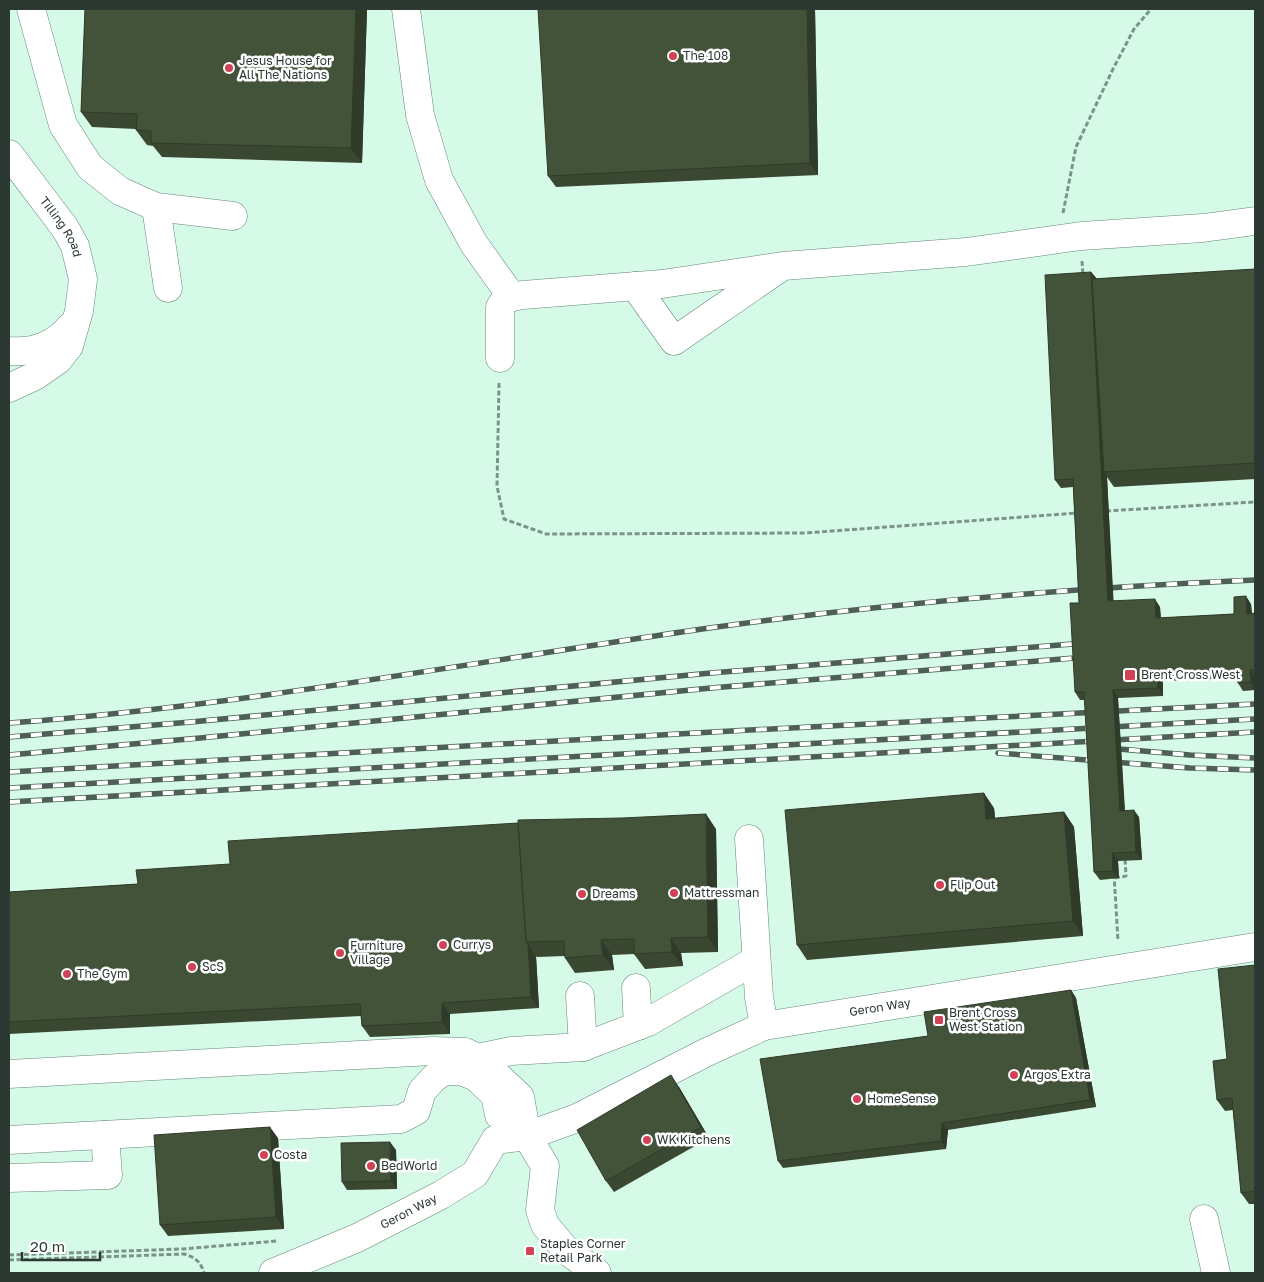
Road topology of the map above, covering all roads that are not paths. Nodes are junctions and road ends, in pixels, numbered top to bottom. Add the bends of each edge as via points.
1 (31, 9) edge
2 (406, 9) edge
3 (9, 154) edge
4 (156, 207) junction
5 (234, 216) dead end
6 (1255, 221) edge
7 (783, 266) junction
8 (635, 286) junction
9 (168, 288) dead end
10 (512, 297) junction
11 (79, 311) junction
12 (9, 351) edge
13 (500, 358) road end
14 (9, 388) edge
15 (749, 839) dead end
16 (1255, 947) edge
17 (756, 960) junction
18 (636, 988) dead end
19 (580, 996) dead end
20 (638, 1026) junction
21 (764, 1026) junction
22 (583, 1047) junction
23 (478, 1058) junction
24 (9, 1074) edge
25 (105, 1135) junction
26 (527, 1136) junction
27 (9, 1140) edge
28 (9, 1178) edge
29 (1204, 1219) dead end
30 (273, 1273) edge
31 (597, 1273) edge
32 (1216, 1273) edge

1 - 4 street via 63,125 90,167 120,191
2 - 10 street via 420,115 439,180 474,244
3 - 11 street, Tilling Road via 75,246 83,279
4 - 5 street
4 - 9 street
6 - 7 street via 1203,228 1069,237 966,252
7 - 8 street
7 - 8 street via 674,341
8 - 10 street
10 - 13 street via 500,307
11 - 12 street, Tilling Road via 66,331 40,349
11 - 14 street, Tilling Road via 69,346 58,360
15 - 17 street
16 - 21 street, Geron Way
17 - 20 street
17 - 21 street
18 - 20 street
19 - 22 street
20 - 22 street
21 - 26 street, Geron Way via 577,1118
22 - 23 street via 511,1051
23 - 24 street via 465,1052 432,1051
23 - 26 street via 520,1097
25 - 26 street via 401,1119 416,1111 422,1091 434,1078 444,1071 461,1071 476,1077 495,1095 499,1115
25 - 27 street
25 - 28 street via 108,1174
26 - 30 street, Geron Way via 495,1140 475,1174 441,1195 357,1238
26 - 31 street via 545,1166 540,1210 546,1225 566,1250
29 - 32 street

